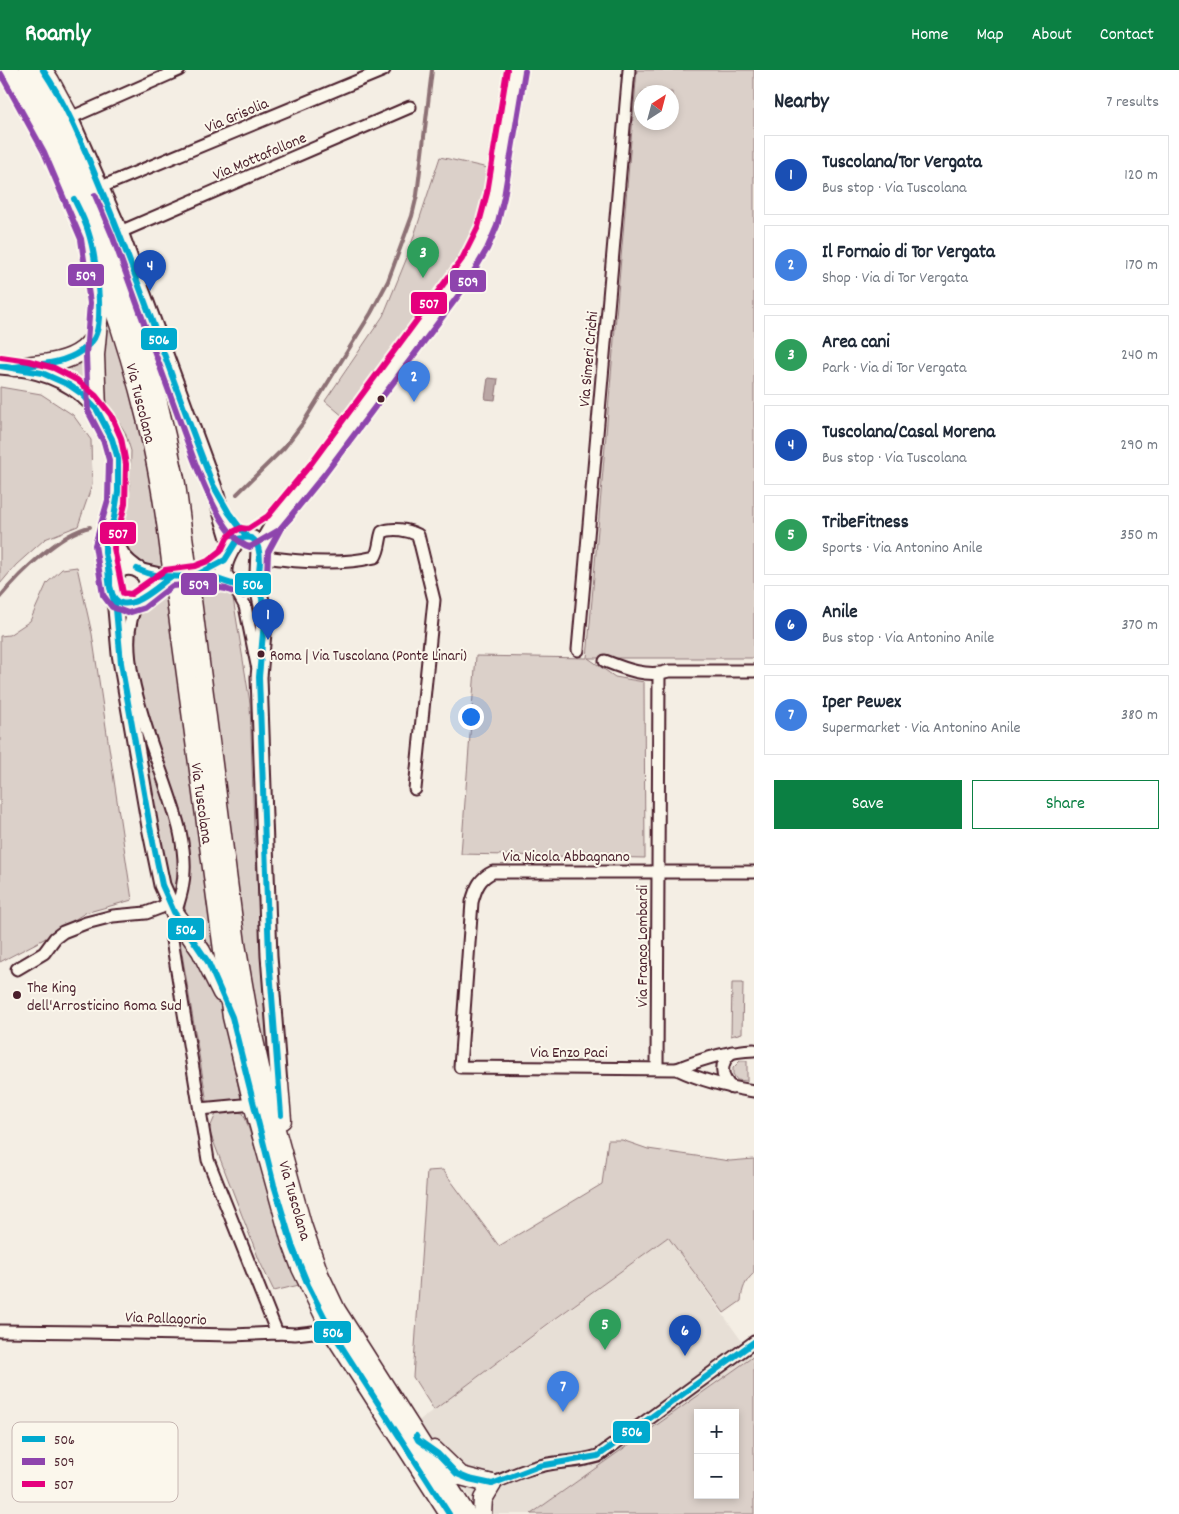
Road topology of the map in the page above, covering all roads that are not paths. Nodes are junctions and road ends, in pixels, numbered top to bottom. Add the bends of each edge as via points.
1 (9, 70) edge
2 (27, 70) edge
3 (43, 70) edge
4 (179, 70) edge
5 (384, 70) edge
6 (516, 70) edge
7 (629, 70) edge
8 (410, 107) dead end
9 (70, 118) junction
10 (101, 188) junction
11 (120, 232) junction
12 (90, 237) junction
13 (96, 336) junction
14 (7, 366) edge
15 (97, 410) junction
16 (213, 485) junction
17 (114, 518) junction
18 (254, 545) junction
19 (178, 552) junction
20 (230, 553) junction
21 (138, 570) junction
22 (197, 575) junction
23 (175, 578) junction
24 (256, 579) junction
25 (231, 582) junction
26 (112, 588) junction
27 (142, 598) junction
28 (184, 603) junction
29 (578, 650) dead end
30 (605, 661) dead end
31 (754, 671) edge
32 (659, 674) junction
33 (259, 677) junction
34 (414, 789) dead end
35 (658, 871) junction
36 (754, 872) edge
37 (171, 907) junction
38 (17, 968) dead end
39 (232, 1017) junction
40 (754, 1050) edge
41 (732, 1052) junction
42 (460, 1067) joint
43 (657, 1068) junction
44 (677, 1068) junction
45 (279, 1084) joint
46 (732, 1088) junction
47 (754, 1091) edge
48 (253, 1104) junction
49 (200, 1109) junction
50 (289, 1175) junction
51 (331, 1330) junction
52 (0, 1331) edge
53 (277, 1333) junction
54 (754, 1342) edge
55 (418, 1440) junction
56 (492, 1484) junction
57 (445, 1495) junction
58 (449, 1514) edge
59 (466, 1514) edge
60 (482, 1514) edge

1 - 12 main road, Via Tuscolana via 52,148
2 - 19 main road, Via Tuscolana via 61,133 94,208 152,377 176,484
3 - 9 main road
4 - 9 street
5 - 10 street, Via Grisolia
6 - 18 street via 496,195 476,252 457,283 317,470
7 - 29 street, Via Simeri Crichi
8 - 11 street, Via Mottafollone
9 - 10 street, Via Tuscolana
10 - 11 street, Via Tuscolana
11 - 16 street, Via Tuscolana
12 - 13 main road via 99,302
12 - 19 main road, Via Tuscolana via 140,391
13 - 14 main road via 82,351 67,358
13 - 15 main road
14 - 15 street via 60,380 82,394
15 - 17 street via 117,455 118,492
16 - 18 street via 229,513
16 - 20 street, Via Tuscolana
17 - 21 street via 118,551
17 - 26 street, Via Tuscolana via 104,546
18 - 20 street via 238,539
18 - 24 street
18 - 34 street via 312,561 362,560 375,558 380,550 382,532 409,531 418,535 434,600
19 - 28 main road, Via Tuscolana, bridge
20 - 22 street
20 - 25 street, Via Tuscolana via 224,570
21 - 23 street
21 - 26 street via 124,567 119,570 115,573
21 - 27 street via 147,581 147,591
22 - 23 street
22 - 25 street
23 - 27 street
24 - 25 street via 250,586 243,587
24 - 33 street via 264,622
25 - 33 street via 244,606
26 - 27 street via 121,602 128,604
26 - 37 street, Via Tuscolana via 150,827 160,879
27 - 37 street, Via Tuscolana via 134,608 131,625 131,664 139,701 182,841 183,883
28 - 39 main road, Via Tuscolana
28 - 50 main road, Via Tuscolana via 217,802 242,983
30 - 32 street via 626,670
31 - 32 street via 669,671
32 - 35 street, Via Franco Lombardi
33 - 45 street via 269,956
35 - 36 street, Via Nicola Abbagnano
35 - 42 street, Via Nicola Abbagnano via 493,872 486,875 479,882 472,902
35 - 43 street, Via Franco Lombardi
37 - 38 street via 114,916 63,932 54,938 44,953
37 - 39 main road via 208,962
37 - 49 street, Via Tuscolana via 173,954
39 - 48 main road, Via Tuscolana
40 - 41 street, Via Enzo Paci
41 - 44 street, Via Enzo Paci
41 - 46 street via 723,1063 722,1070
42 - 43 street, Via Enzo Paci
43 - 44 street, Via Enzo Paci
44 - 46 street, Via Enzo Paci via 697,1079
45 - 50 main road
46 - 47 street, Via Enzo Paci
48 - 49 street
48 - 51 main road, Via Tuscolana via 293,1248
49 - 53 street, Via Tuscolana via 208,1160
50 - 55 main road, Via Tuscolana via 305,1234 328,1294
51 - 53 street, Via Pallagorio
51 - 57 main road, Via Tuscolana
52 - 53 street, Via Pallagorio
54 - 56 street via 598,1456 577,1462 554,1463
55 - 56 main road via 438,1454 457,1474
55 - 57 main road, Via Tuscolana
56 - 57 main road
56 - 60 main road via 483,1499
57 - 58 main road, Via Tuscolana
57 - 59 main road, Via Tuscolana

